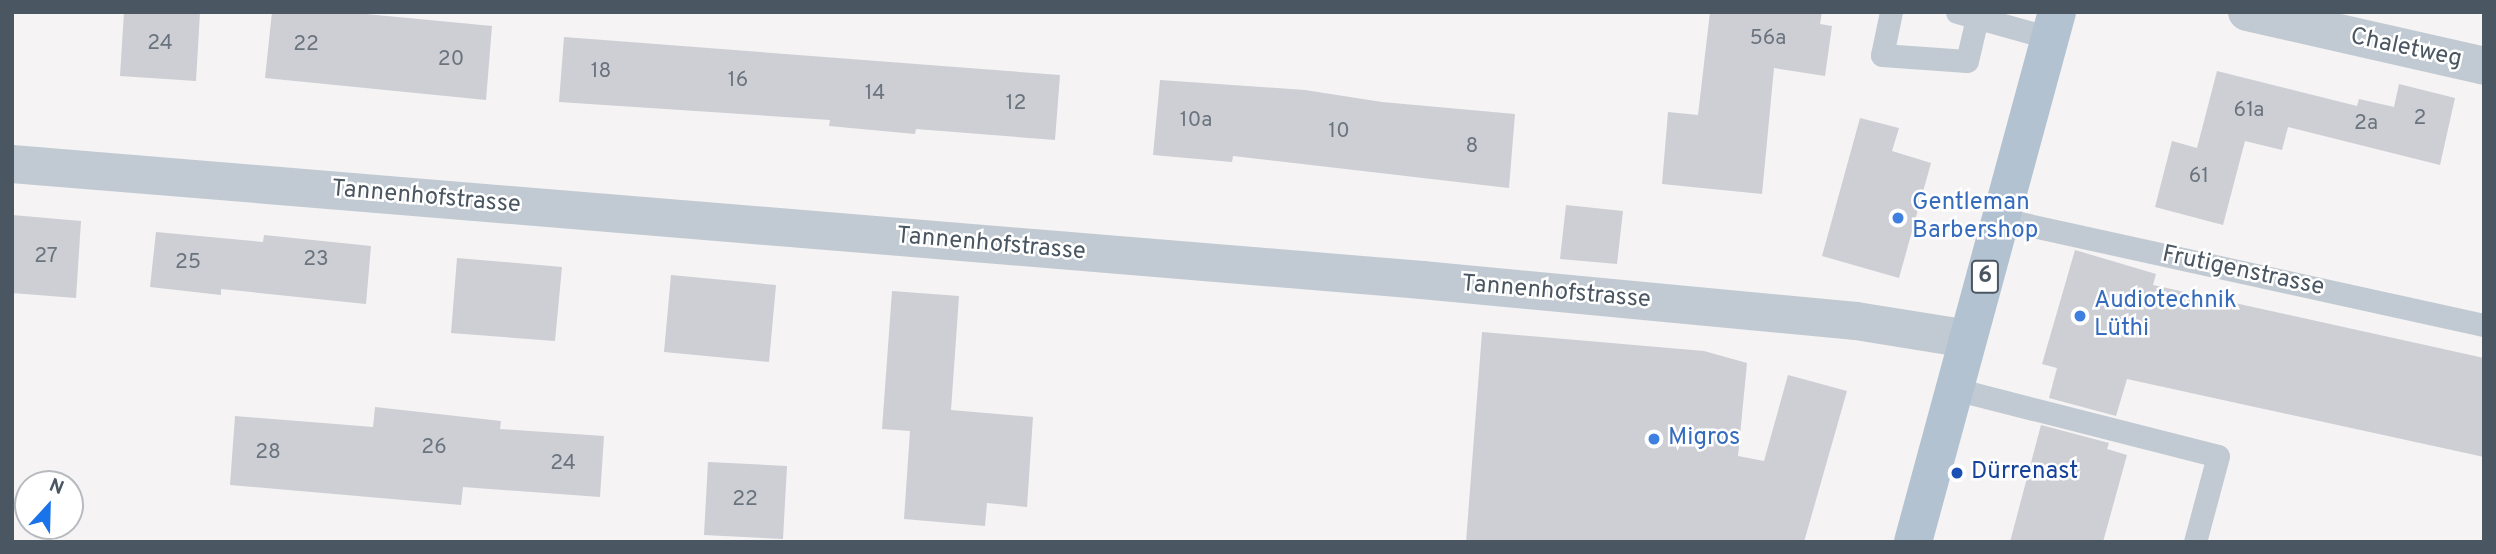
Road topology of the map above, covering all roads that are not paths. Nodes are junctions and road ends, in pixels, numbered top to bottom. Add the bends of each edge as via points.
1 (1891, 12) edge
2 (2247, 12) edge
3 (1967, 15) edge
4 (2053, 25) edge
5 (2484, 65) edge
6 (12, 164) edge
7 (2001, 219) junction
8 (2484, 325) edge
9 (1968, 339) junction
10 (1955, 389) junction
11 (1913, 542) edge
12 (2195, 542) edge

1 - 3 lane via 1882,55 1967,61
2 - 5 street, Chaletweg
3 - 4 lane
4 - 7 main road, 6
6 - 9 street, Tannenhofstrasse via 1422,280 1856,321
7 - 8 lane, Frutigenstrasse
7 - 9 main road, 6
9 - 10 main road, 6
10 - 11 main road, 6
10 - 12 lane via 2218,456

